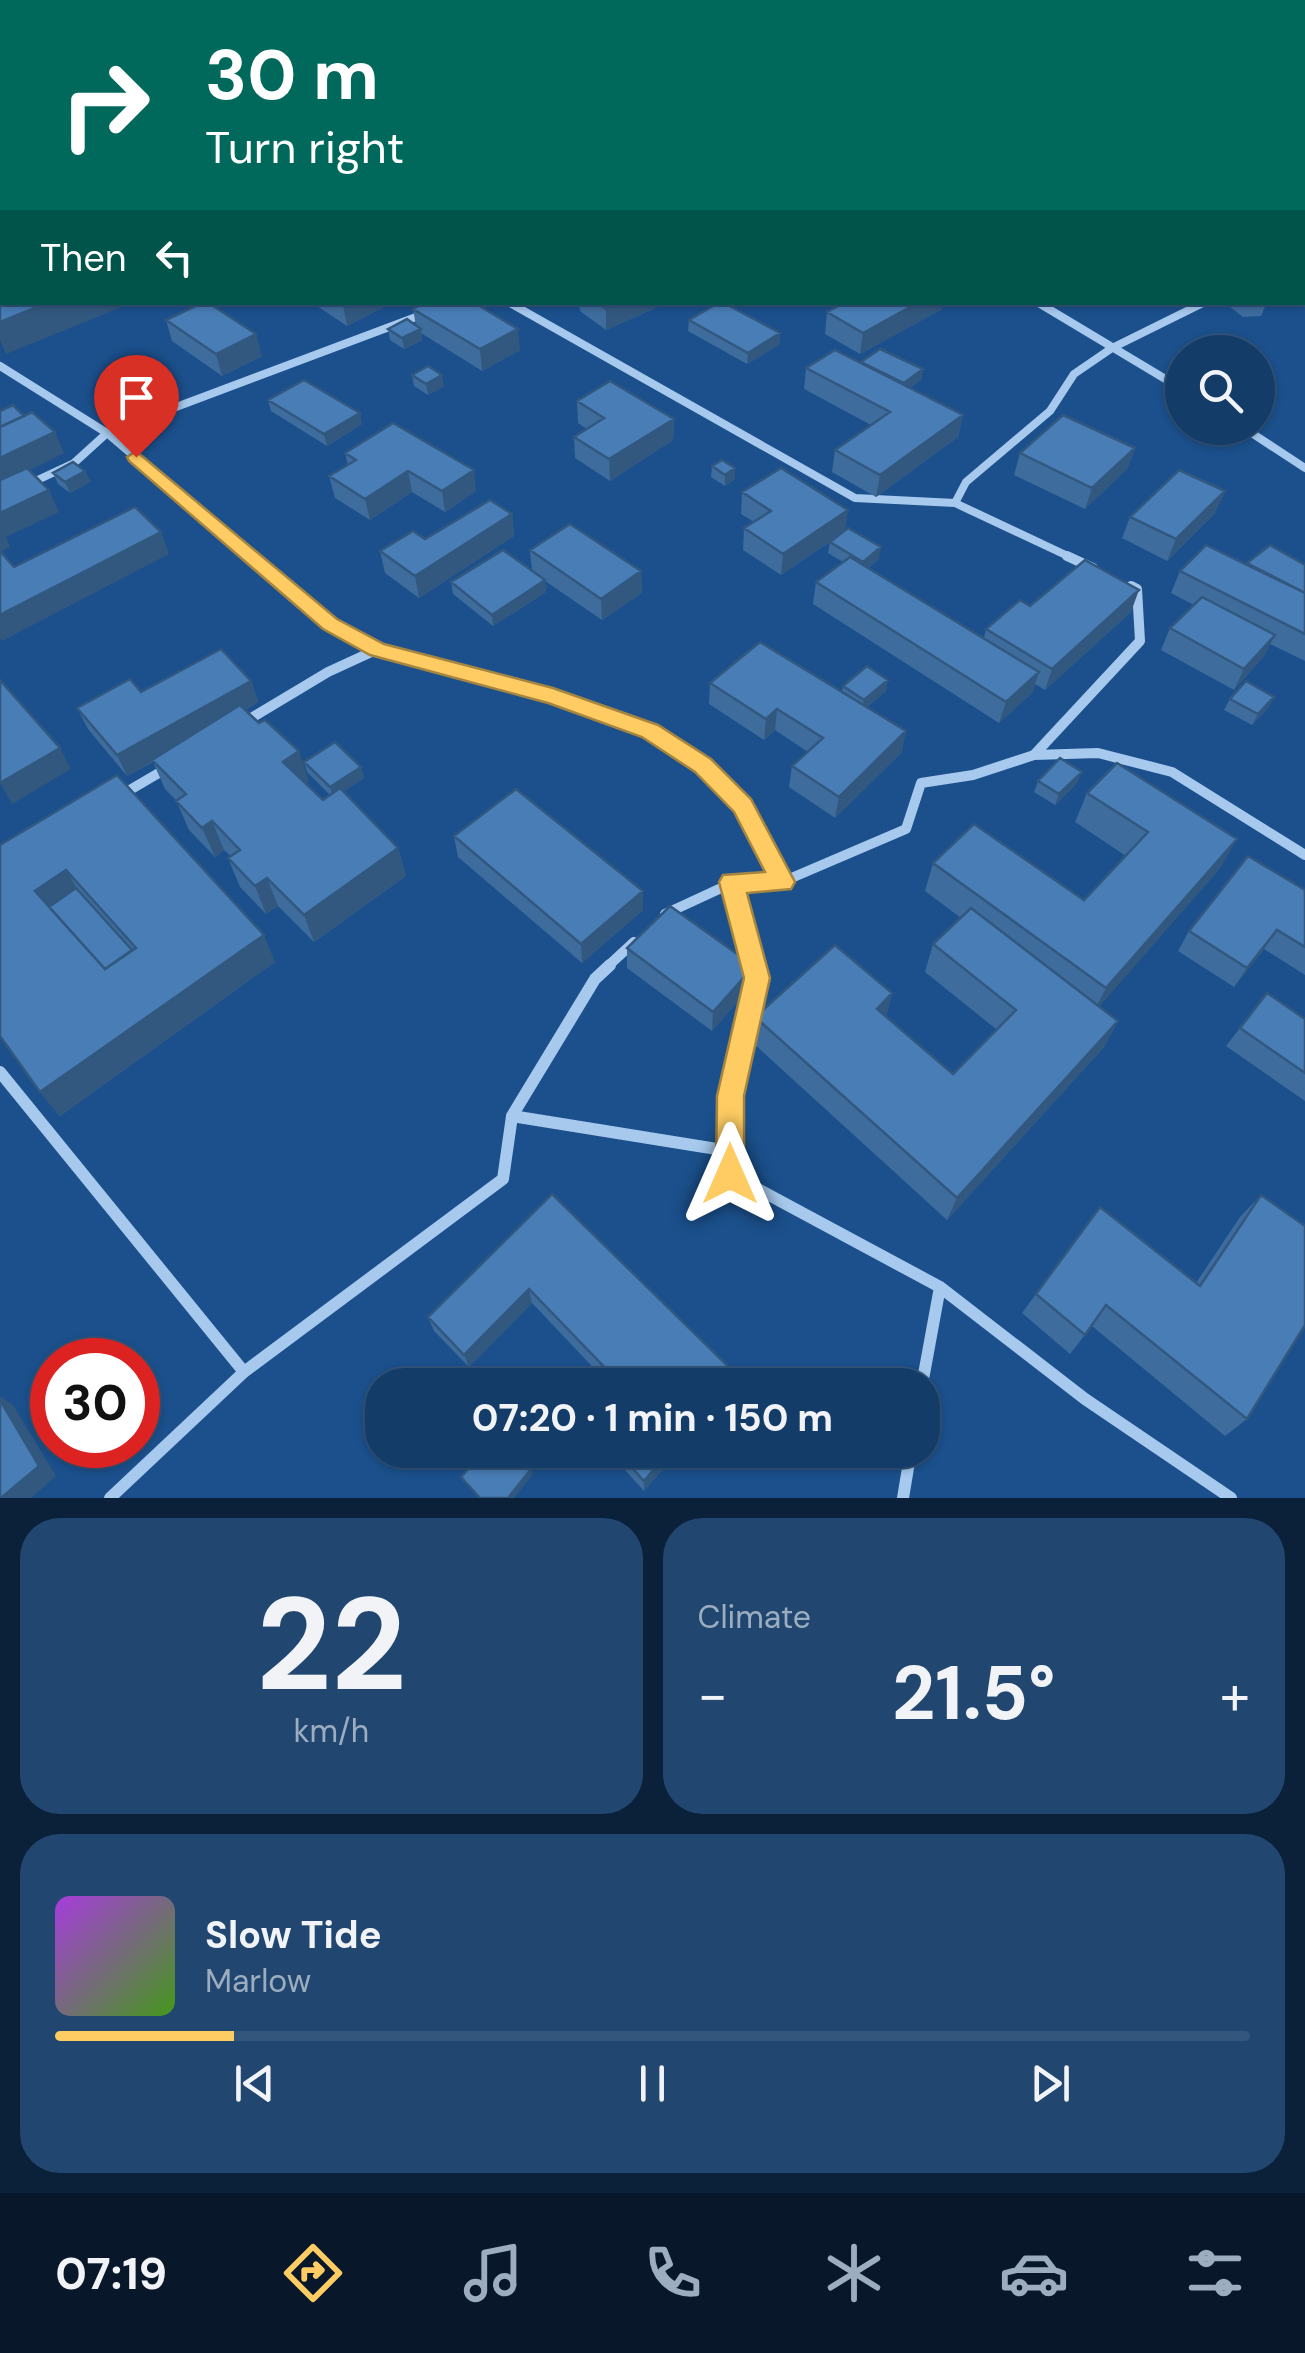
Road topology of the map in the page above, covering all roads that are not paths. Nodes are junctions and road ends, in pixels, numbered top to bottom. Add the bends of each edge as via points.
1 (513, 305) edge
2 (1041, 305) edge
3 (1199, 305) edge
4 (434, 310) edge
5 (1112, 348) junction
6 (0, 366) edge
7 (1165, 379) edge
8 (107, 433) junction
9 (1270, 445) edge
10 (1305, 468) edge
11 (15, 491) edge
12 (955, 503) junction
13 (1104, 574) edge
14 (1120, 582) edge
15 (378, 650) junction
16 (226, 733) edge
17 (1034, 755) junction
18 (176, 763) edge
19 (110, 801) edge
20 (1305, 855) edge
21 (732, 882) junction
22 (782, 882) junction
23 (660, 917) edge
24 (647, 929) edge
25 (0, 1072) edge
26 (512, 1116) junction
27 (730, 1174) junction
28 (940, 1287) junction
29 (925, 1368) edge
30 (244, 1372) junction
31 (908, 1468) edge
32 (110, 1498) edge
33 (902, 1498) edge
34 (1232, 1498) edge

1 - 12 street via 855,498
2 - 5 street
3 - 5 street
4 - 8 street
5 - 7 street
5 - 12 street via 1074,374 1050,411 966,482
6 - 8 street
8 - 11 street via 74,463
8 - 15 street via 330,624
9 - 10 street
12 - 13 street
14 - 17 street via 1137,589 1140,642
15 - 16 street
15 - 22 street via 553,696 650,731 703,765 743,806
17 - 20 street via 1098,754 1172,772
17 - 22 street via 921,783 906,829
18 - 19 street
21 - 22 street
21 - 23 street
21 - 27 street via 757,978 730,1096
24 - 26 street via 595,979
25 - 30 street
26 - 27 street via 723,1150
26 - 30 street via 503,1179
27 - 28 street
28 - 29 street
28 - 34 street via 1085,1399
30 - 32 street
31 - 33 street

